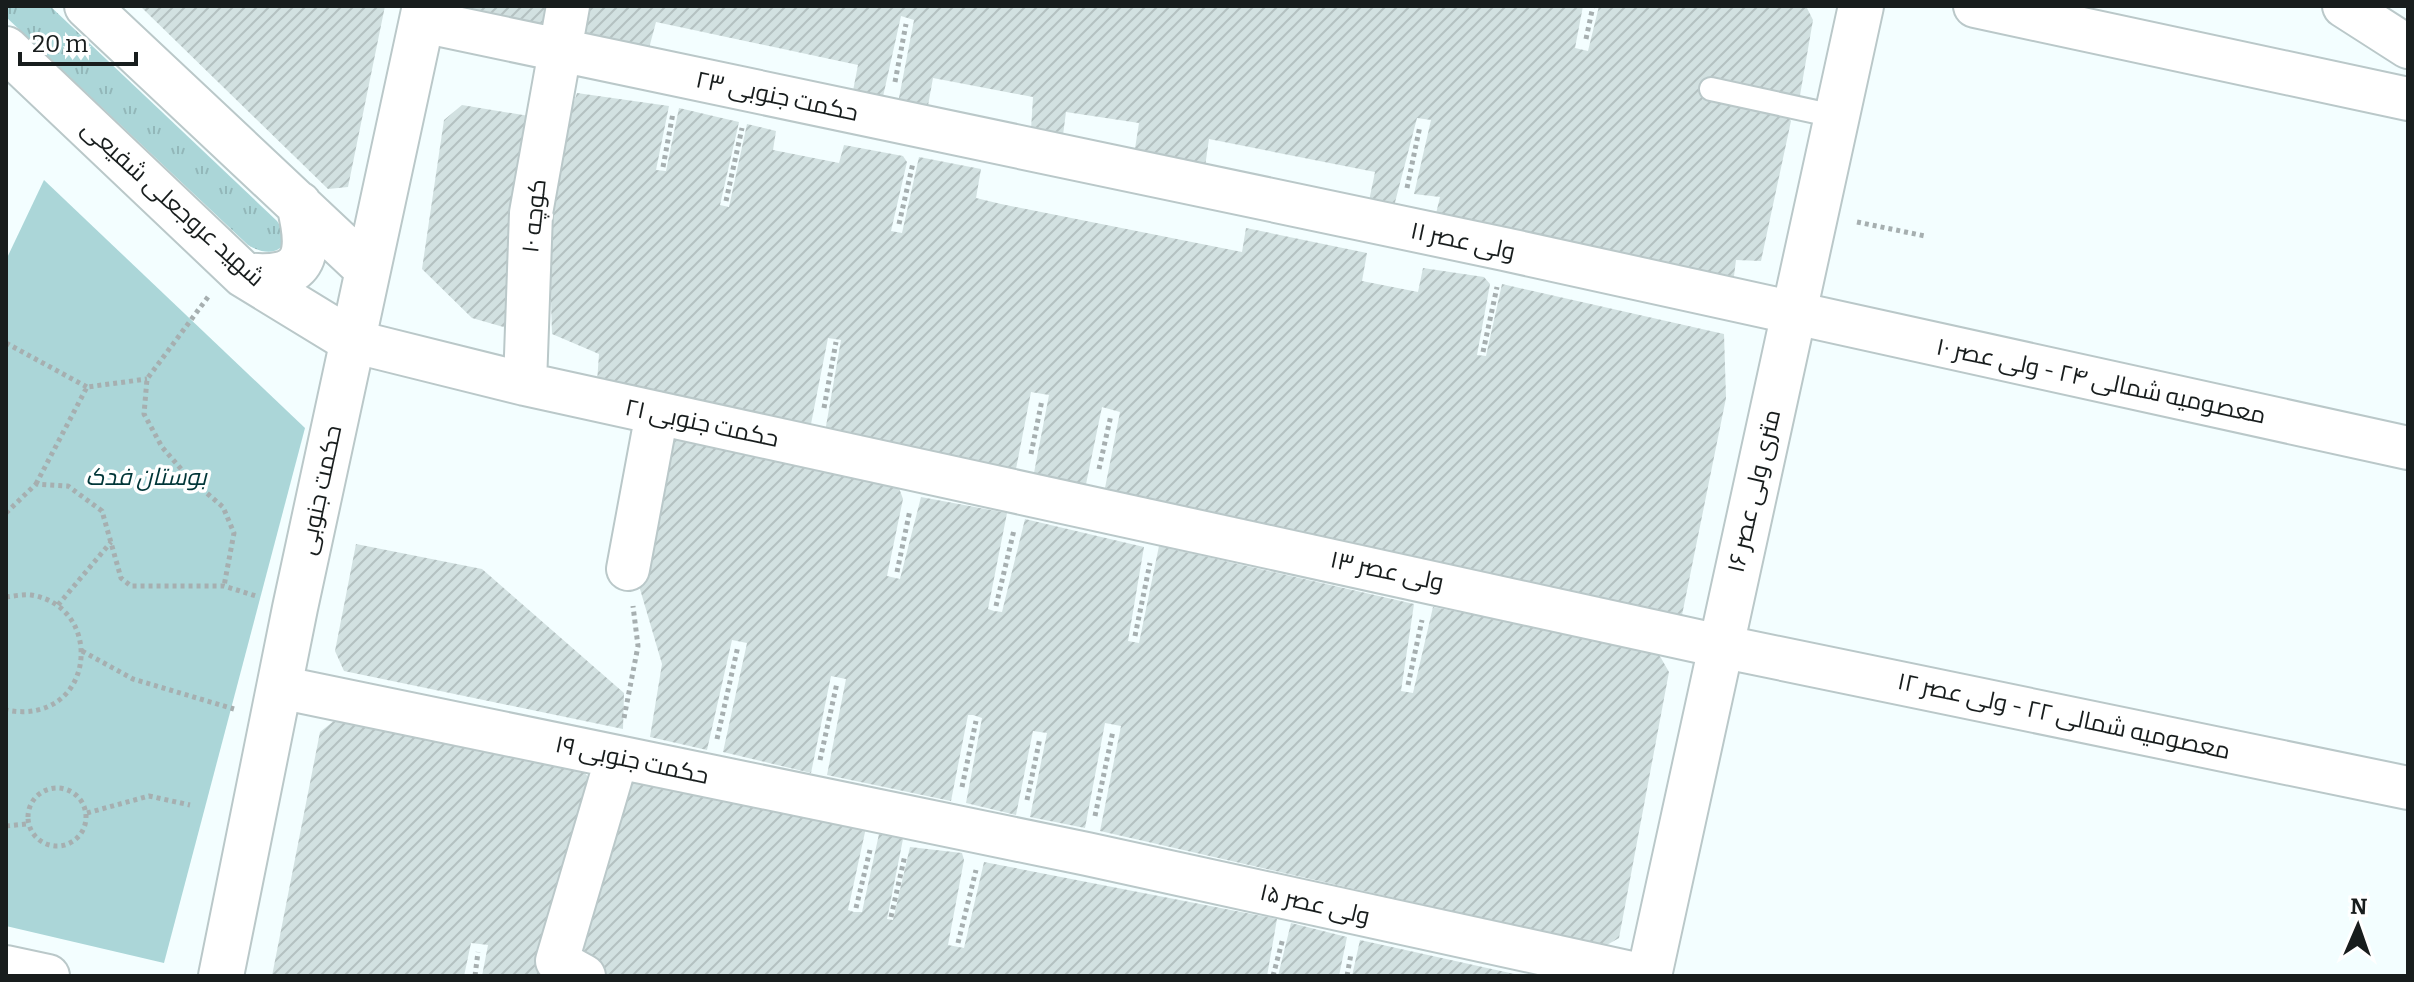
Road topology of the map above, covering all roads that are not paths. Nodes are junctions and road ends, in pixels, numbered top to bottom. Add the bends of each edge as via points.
1 (87, 6) edge
2 (568, 6) edge
3 (1861, 6) edge
4 (1975, 6) edge
5 (2344, 6) edge
6 (423, 14) edge
7 (2408, 47) edge
8 (559, 50) junction
9 (7, 56) edge
10 (1711, 89) dead end
11 (2408, 99) edge
12 (1839, 117) junction
13 (1132, 171) joint
14 (299, 204) junction
15 (238, 269) junction
16 (367, 269) junction
17 (1794, 313) junction
18 (352, 341) junction
19 (525, 384) junction
20 (657, 413) junction
21 (2408, 448) edge
22 (1056, 500) joint
23 (628, 569) road end
24 (1720, 646) junction
25 (276, 704) junction
26 (617, 757) junction
27 (2408, 788) edge
28 (986, 833) joint
29 (6, 967) edge
30 (570, 969) edge
31 (48, 976) edge
32 (221, 976) edge
33 (1647, 976) edge

1 - 14 street
2 - 8 street, کوچه ۱۰
3 - 12 street, ۱۶ متری ولی عصر
4 - 11 street
5 - 7 street
6 - 8 street, حکمت جنوبی ۲۳
6 - 16 street, حکمت جنوبی
8 - 13 street, حکمت جنوبی ۲۳
8 - 19 street, کوچه ۱۰ via 531,213
9 - 15 street, شهید عروجعلی شفیعی
10 - 12 lane
12 - 17 street, ۱۶ متری ولی عصر
13 - 17 street, ولی عصر ۱۱
14 - 15 street via 305,257 292,271 266,277
14 - 16 street
15 - 18 street, شهید عروجعلی شفیعی
16 - 18 street, حکمت جنوبی
17 - 21 street, معصومیه شمالی ۲۴ - ولی عصر ۱۰
17 - 24 street, ۱۶ متری ولی عصر
18 - 19 street, حکمت جنوبی ۲۱
18 - 25 street, حکمت جنوبی
19 - 20 street, حکمت جنوبی ۲۱
20 - 22 street, حکمت جنوبی ۲۱
20 - 23 street
22 - 24 street, ولی عصر ۱۳
24 - 27 street, معصومیه شمالی ۲۲ - ولی عصر ۱۲
24 - 33 street, ۱۶ متری ولی عصر
25 - 26 street, حکمت جنوبی ۱۹
25 - 32 street, حکمت جنوبی
26 - 28 street, حکمت جنوبی ۱۹
26 - 30 street
28 - 33 street, ولی عصر ۱۵
29 - 31 street

